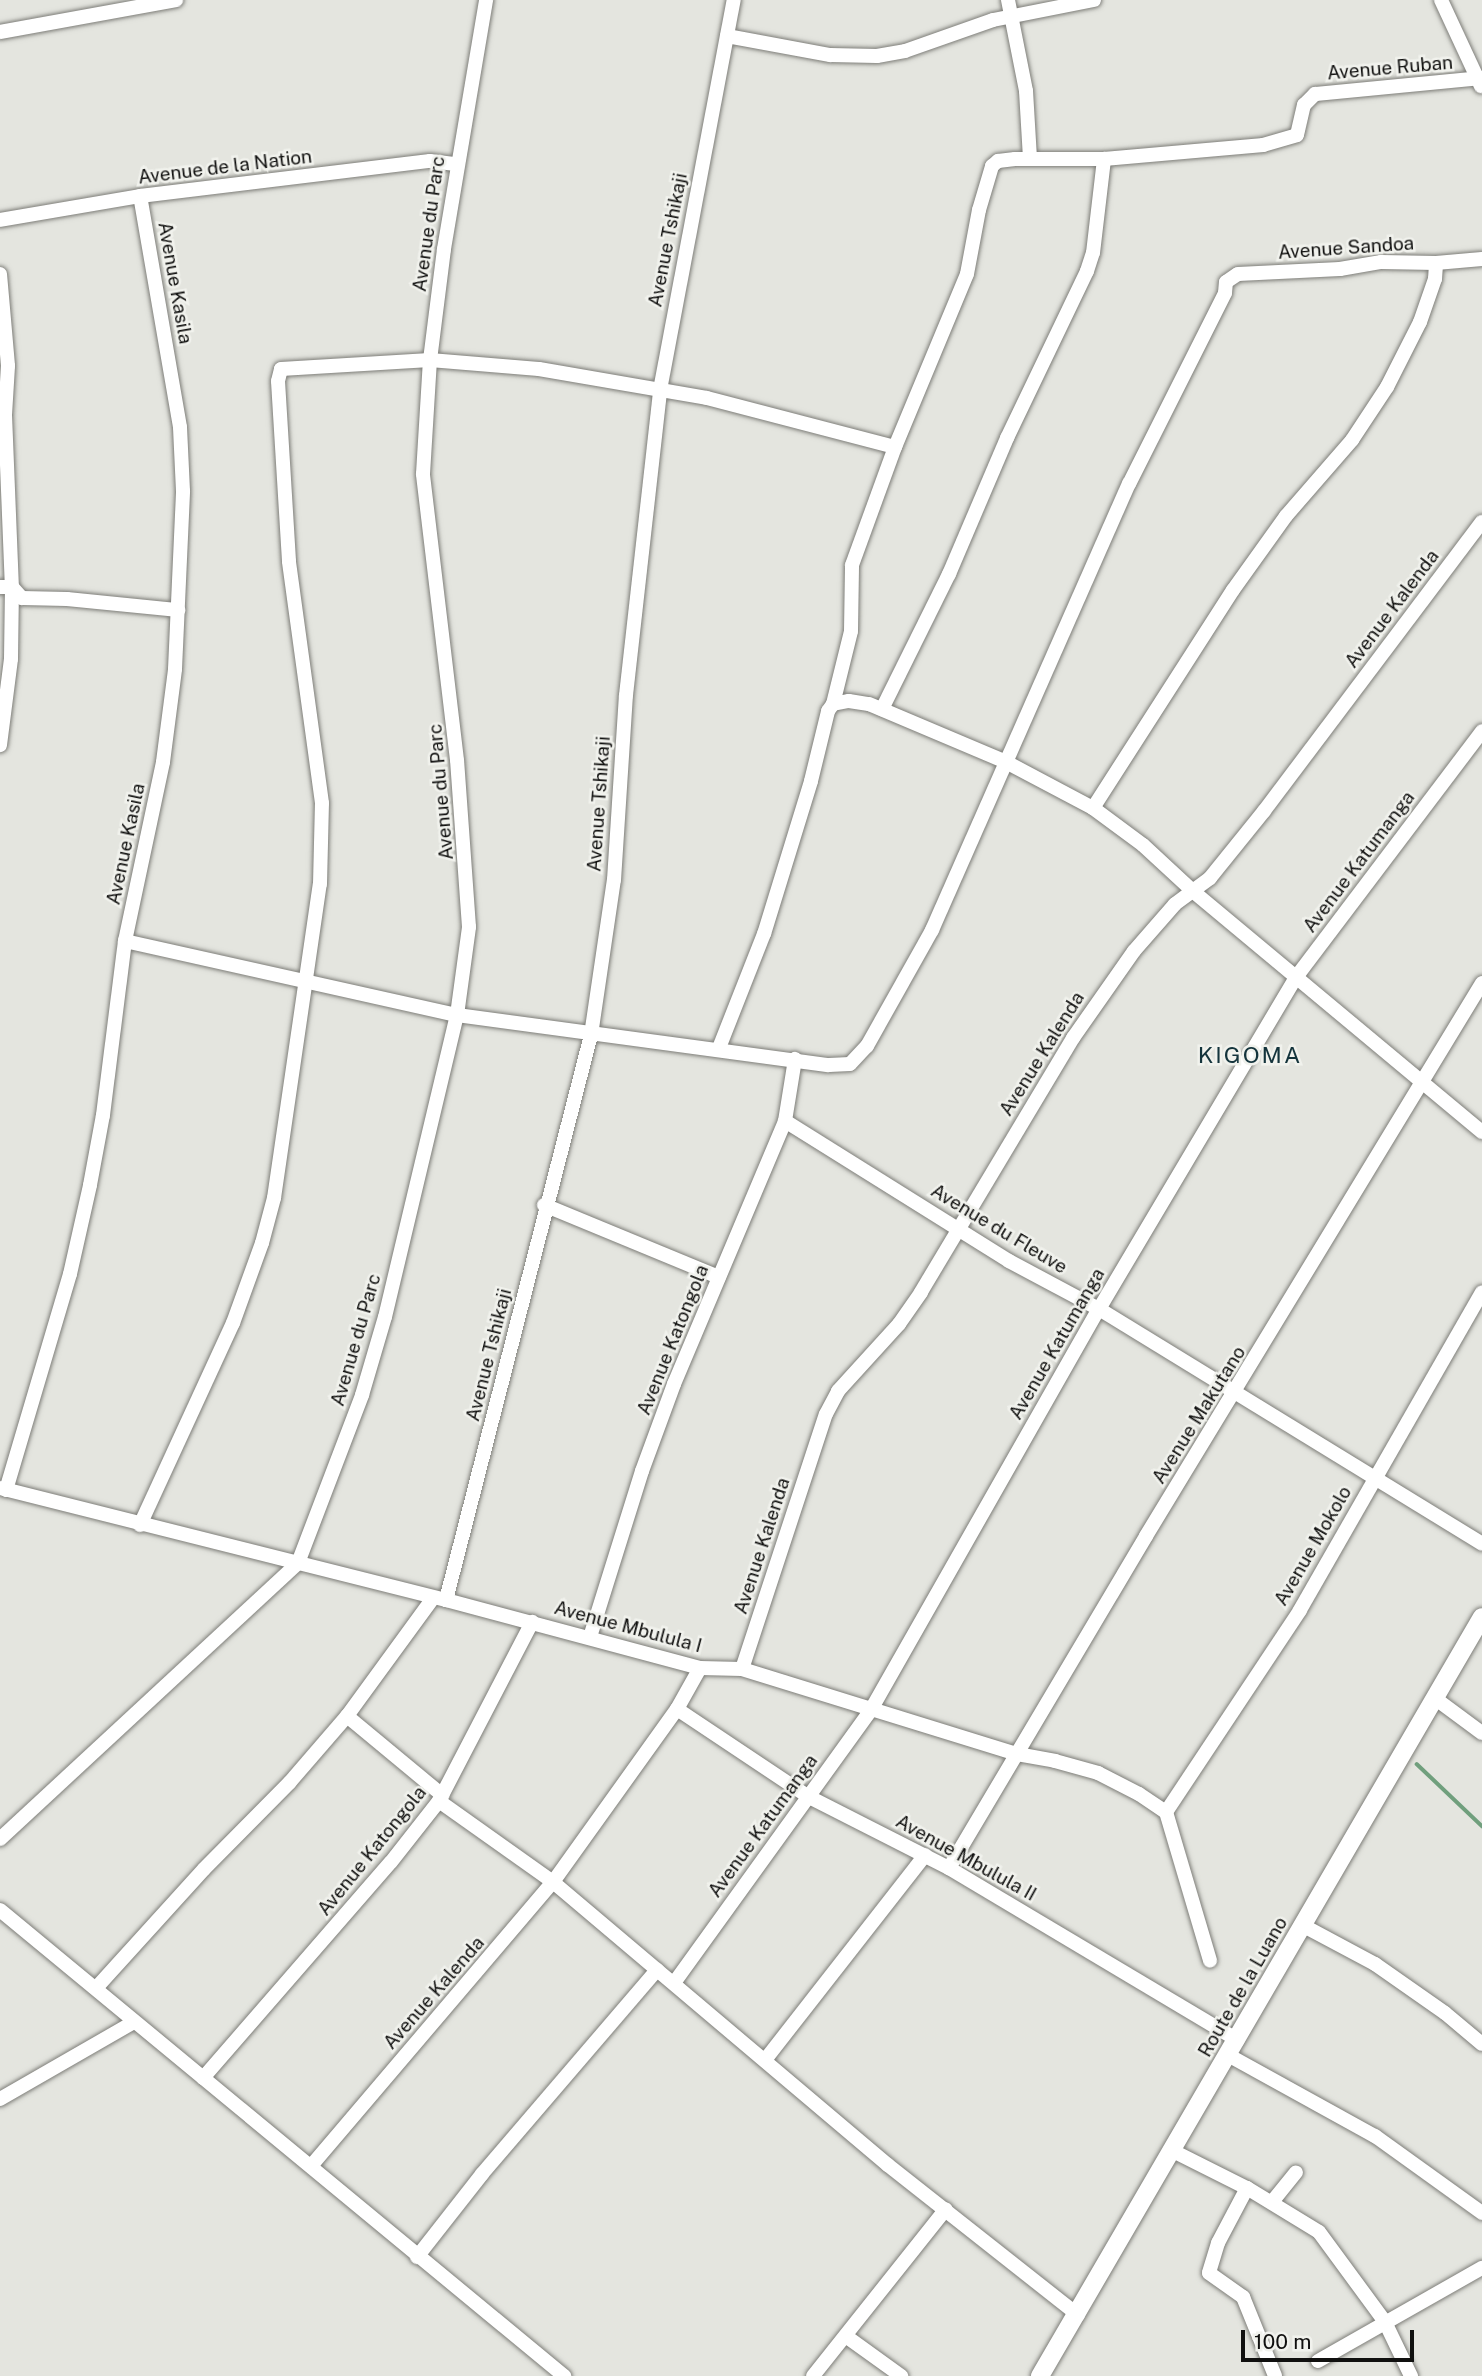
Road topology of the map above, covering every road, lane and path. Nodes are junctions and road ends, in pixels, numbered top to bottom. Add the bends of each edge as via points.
1 (176, 0) edge
2 (486, 0) edge
3 (734, 0) edge
4 (1008, 0) edge
5 (1094, 0) edge
6 (1441, 0) edge
7 (1009, 16) junction
8 (0, 32) edge
9 (727, 36) junction
10 (1481, 81) edge
11 (1030, 158) junction
12 (1104, 159) junction
13 (456, 164) junction
14 (140, 197) junction
15 (0, 220) edge
16 (1482, 259) edge
17 (1436, 263) junction
18 (0, 274) edge
19 (430, 360) junction
20 (660, 390) junction
21 (3, 415) edge
22 (895, 447) junction
23 (1482, 522) edge
24 (6, 587) edge
25 (178, 610) junction
26 (833, 704) junction
27 (882, 709) junction
28 (1482, 731) edge
29 (0, 745) edge
30 (1006, 762) junction
31 (1093, 808) junction
32 (1194, 892) junction
33 (125, 942) junction
34 (1297, 976) junction
35 (307, 981) junction
36 (1482, 983) edge
37 (457, 1015) junction
38 (591, 1035) junction
39 (719, 1048) junction
40 (795, 1059) junction
41 (1422, 1084) junction
42 (785, 1121) junction
43 (1482, 1132) edge
44 (544, 1205) junction
45 (959, 1227) junction
46 (719, 1277) junction
47 (1481, 1295) edge
48 (1099, 1309) junction
49 (1237, 1391) junction
50 (1374, 1476) junction
51 (3, 1489) edge
52 (140, 1525) junction
53 (1482, 1544) edge
54 (298, 1563) junction
55 (439, 1599) junction
56 (1482, 1617) edge
57 (532, 1622) junction
58 (590, 1637) junction
59 (700, 1668) junction
60 (742, 1670) junction
61 (1436, 1699) junction
62 (872, 1707) junction
63 (677, 1709) junction
64 (347, 1716) junction
65 (1482, 1733) edge
66 (1017, 1754) junction
67 (808, 1797) junction
68 (440, 1798) junction
69 (1166, 1812) junction
70 (0, 1839) edge
71 (925, 1855) junction
72 (949, 1868) junction
73 (553, 1882) junction
74 (2, 1914) edge
75 (1302, 1925) junction
76 (1210, 1961) dead end
77 (657, 1970) junction
78 (674, 1983) junction
79 (97, 1987) junction
80 (134, 2022) junction
81 (1482, 2044) edge
82 (1233, 2047) junction
83 (765, 2060) junction
84 (203, 2078) junction
85 (0, 2099) edge
86 (1174, 2151) junction
87 (311, 2166) junction
88 (1296, 2172) dead end
89 (1247, 2188) junction
90 (1272, 2202) junction
91 (946, 2209) junction
92 (1482, 2213) edge
93 (417, 2257) junction
94 (1482, 2268) edge
95 (1078, 2315) junction
96 (1385, 2322) junction
97 (847, 2337) junction
98 (1318, 2361) dead end
99 (564, 2376) edge
100 (813, 2376) edge
101 (901, 2376) edge
102 (1040, 2376) edge
103 (1275, 2376) edge
104 (1411, 2376) edge

1 - 8 street
2 - 13 street, Avenue du Parc
3 - 9 street, Avenue Tshikaji
4 - 7 street
5 - 7 street
6 - 10 street
7 - 9 street via 877,56 830,55
7 - 11 street via 1026,91
9 - 20 street, Avenue Tshikaji
10 - 12 street, Avenue Ruban via 1315,94 1304,105 1300,132 1290,138 1253,146
11 - 12 street
11 - 22 street via 1001,160 992,166 967,274
12 - 27 street via 1087,271
13 - 14 street, Avenue de la Nation via 430,160
13 - 19 street, Avenue du Parc
14 - 15 street, Avenue de la Nation
14 - 25 street, Avenue Kasila via 180,427 183,491
16 - 17 street, Avenue Sandoa
17 - 30 street, Avenue Sandoa via 1395,261 1238,274 1226,282 1225,293 1129,484
17 - 31 street via 1420,322 1387,387 1352,440 1286,516 1233,590
18 - 21 street via 8,366
19 - 20 street via 539,369
19 - 35 street via 298,366 279,372 289,561 322,803 320,884
19 - 37 street, Avenue du Parc via 423,474 449,677 470,904
20 - 22 street
20 - 38 street, Avenue Tshikaji via 626,695 614,880
21 - 24 street
22 - 26 street via 852,565 851,631
23 - 32 street, Avenue Kalenda via 1264,811
24 - 25 street via 22,598
24 - 29 street via 10,659
25 - 33 street, Avenue Kasila via 163,762
26 - 27 street via 860,701
26 - 39 street via 764,934
27 - 30 street
28 - 34 street, Avenue Katumanga
30 - 31 street
30 - 40 street via 932,930 860,1055 842,1066
31 - 32 street via 1143,845
32 - 34 street
32 - 45 street, Avenue Kalenda via 1175,904 1151,930 1100,999
33 - 35 street
33 - 51 street, Avenue Kasila via 90,1185 70,1274
34 - 41 street
34 - 48 street, Avenue Katumanga
35 - 37 street
35 - 52 street via 274,1198 262,1243 233,1323
36 - 41 street, Avenue Makutano
37 - 38 street
37 - 54 street, Avenue du Parc via 385,1317 362,1395
38 - 39 street
38 - 44 street, Avenue Tshikaji
39 - 40 street
40 - 42 street, Avenue Katongola
41 - 43 street
41 - 49 street, Avenue Makutano
42 - 45 street, Avenue du Fleuve
42 - 46 street, Avenue Katongola
44 - 46 street
44 - 55 street, Avenue Tshikaji
45 - 48 street, Avenue du Fleuve via 1009,1261
45 - 60 street, Avenue Kalenda via 899,1324 832,1402
46 - 58 street, Avenue Katongola via 654,1438
47 - 50 street, Avenue Mokolo
48 - 49 street, Avenue du Fleuve
48 - 62 street, Avenue Katumanga
49 - 50 street, Avenue du Fleuve
49 - 66 street, Avenue Makutano
50 - 53 street, Avenue du Fleuve
50 - 69 street, Avenue Mokolo via 1300,1610
51 - 52 street, Avenue Mbulula I
52 - 54 street, Avenue Mbulula I
54 - 55 street, Avenue Mbulula I
54 - 70 street
55 - 57 street, Avenue Mbulula I
55 - 64 street
56 - 61 street, Route de la Luano
57 - 58 street, Avenue Mbulula I
57 - 68 street, Avenue Katongola
58 - 59 street, Avenue Mbulula I
59 - 60 street, Avenue Mbulula I
59 - 63 street, Avenue Kalenda
60 - 62 street, Avenue Mbulula I
61 - 65 street
61 - 75 street, Route de la Luano
62 - 66 street, Avenue Mbulula I
62 - 67 street, Avenue Katumanga
63 - 67 street, Avenue Mbulula II
63 - 73 street, Avenue Kalenda
64 - 68 street
64 - 79 street
66 - 69 street, Avenue Mbulula I via 1098,1773
66 - 72 street, Avenue Makutano
67 - 71 street, Avenue Mbulula II
67 - 78 street, Avenue Katumanga
68 - 73 street
68 - 84 street, Avenue Katongola via 391,1862
69 - 76 street
71 - 72 street, Avenue Mbulula II
71 - 83 street
72 - 82 street, Avenue Mbulula II
73 - 77 street
73 - 87 street, Avenue Kalenda
74 - 79 street
75 - 81 street via 1375,1964
75 - 82 street, Route de la Luano
77 - 78 street
77 - 93 street
78 - 83 street
79 - 80 street
80 - 84 street
80 - 85 street
82 - 86 street, Route de la Luano
82 - 92 street, Avenue Mbulula II via 1375,2136
83 - 91 street
84 - 87 street
86 - 89 street
86 - 95 street, Route de la Luano
87 - 93 street
88 - 90 street
89 - 90 street
89 - 103 street via 1218,2244 1209,2273 1242,2297
90 - 96 street via 1319,2232
91 - 95 street
91 - 97 street
93 - 99 street
94 - 96 street
95 - 102 street, Route de la Luano
96 - 98 street
96 - 104 street
97 - 100 street
97 - 101 street

